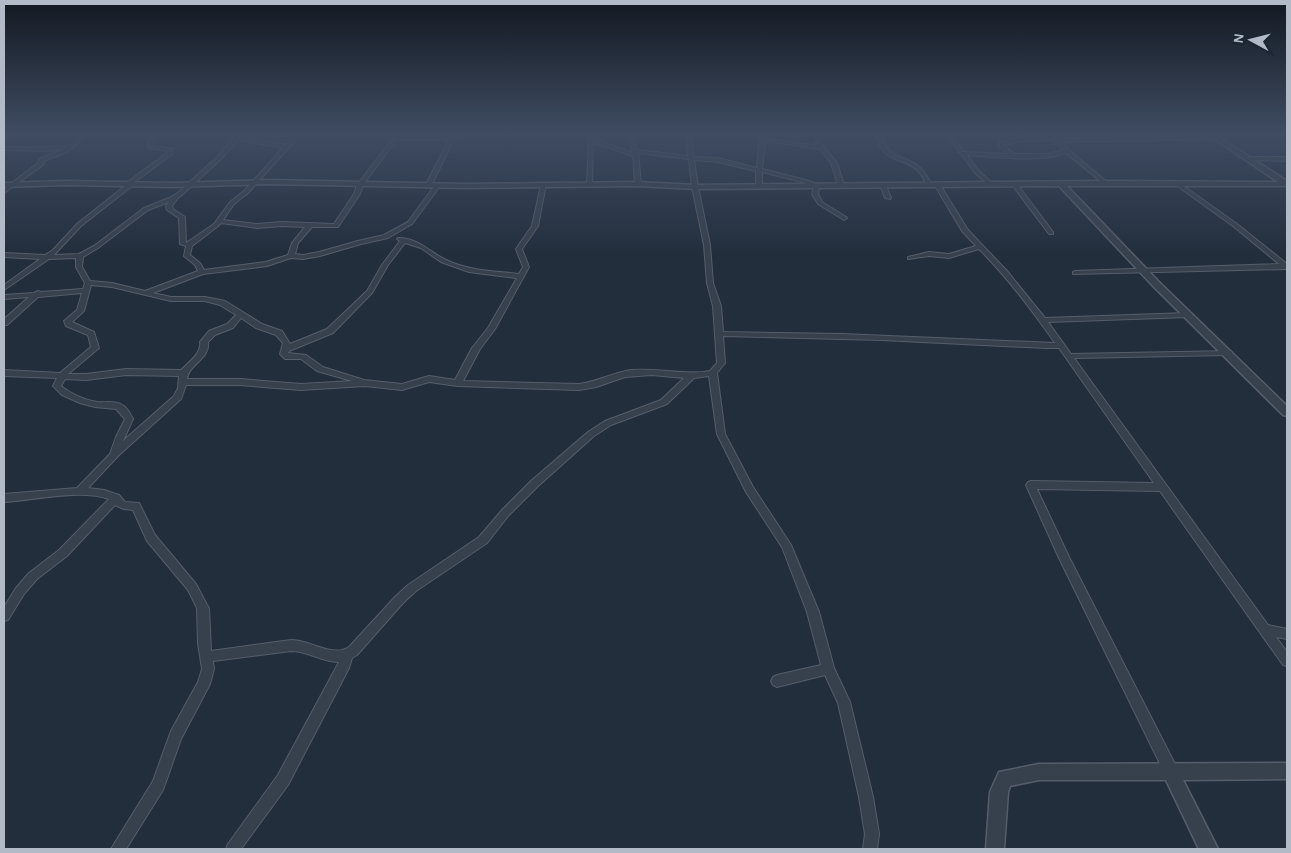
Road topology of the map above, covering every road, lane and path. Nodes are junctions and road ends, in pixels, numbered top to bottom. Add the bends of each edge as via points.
1 (27, 174) edge
2 (143, 174) edge
3 (203, 174) edge
4 (262, 174) edge
5 (368, 174) edge
6 (434, 174) edge
7 (589, 174) edge
8 (637, 174) edge
9 (693, 174) edge
10 (759, 174) edge
11 (775, 174) edge
12 (837, 174) edge
13 (924, 174) edge
14 (978, 174) edge
15 (1094, 174) edge
16 (1272, 174) edge
17 (253, 183) junction
18 (1105, 183) junction
19 (13, 184) junction
20 (638, 184) junction
21 (933, 184) junction
22 (1015, 184) junction
23 (1061, 184) junction
24 (1178, 184) junction
25 (1287, 184) edge
26 (4, 185) edge
27 (129, 185) junction
28 (191, 185) junction
29 (360, 185) junction
30 (544, 185) junction
31 (589, 185) junction
32 (841, 185) junction
33 (883, 185) junction
34 (991, 185) junction
35 (428, 186) junction
36 (437, 186) junction
37 (759, 186) junction
38 (817, 186) junction
39 (695, 187) junction
40 (4, 191) edge
41 (176, 197) junction
42 (888, 198) dead end
43 (844, 218) dead end
44 (219, 221) junction
45 (310, 225) junction
46 (397, 230) junction
47 (1051, 232) dead end
48 (403, 241) junction
49 (189, 245) junction
50 (979, 247) junction
51 (4, 255) edge
52 (80, 256) junction
53 (291, 256) junction
54 (46, 257) junction
55 (910, 258) dead end
56 (1287, 267) edge
57 (1143, 270) junction
58 (202, 272) junction
59 (1075, 273) dead end
60 (521, 276) junction
61 (86, 287) junction
62 (4, 288) edge
63 (38, 293) junction
64 (145, 294) junction
65 (4, 297) edge
66 (240, 315) junction
67 (1188, 315) junction
68 (1043, 320) junction
69 (4, 323) edge
70 (719, 334) junction
71 (1061, 345) junction
72 (286, 348) junction
73 (1228, 353) junction
74 (1069, 356) junction
75 (4, 373) edge
76 (183, 373) junction
77 (713, 374) junction
78 (691, 376) junction
79 (61, 378) junction
80 (183, 382) junction
81 (365, 383) junction
82 (458, 383) junction
83 (1287, 412) edge
84 (115, 455) junction
85 (1163, 487) junction
86 (78, 492) junction
87 (4, 498) edge
88 (116, 498) junction
89 (4, 616) edge
90 (1264, 629) junction
91 (1287, 634) edge
92 (206, 657) junction
93 (346, 657) junction
94 (1287, 661) edge
95 (828, 669) junction
96 (777, 681) dead end
97 (1287, 770) edge
98 (1172, 771) junction
99 (118, 849) edge
100 (233, 849) edge
101 (870, 849) edge
102 (995, 849) edge
103 (1209, 849) edge

1 - 19 street
2 - 27 street
3 - 28 street
4 - 17 street
5 - 29 street
6 - 35 street
7 - 31 street
8 - 20 street
9 - 39 street
10 - 37 street
11 - 38 street
12 - 32 street
13 - 21 street
14 - 34 street
15 - 18 street
16 - 25 street
17 - 28 street
17 - 29 street
17 - 44 street
18 - 23 street
18 - 24 street
19 - 26 street
19 - 27 street
19 - 40 street
20 - 31 street
20 - 39 street
21 - 33 street
21 - 34 street
21 - 50 street
22 - 23 street
22 - 34 street
22 - 47 street
23 - 57 street
24 - 25 street
24 - 56 street
27 - 28 street
27 - 54 street via 79,225
28 - 41 street
29 - 35 street
29 - 45 street via 336,226
30 - 31 street
30 - 36 street
30 - 60 street via 535,226 519,250 526,267
32 - 33 street
32 - 38 street
33 - 42 street
35 - 36 street
36 - 46 street via 410,223
37 - 38 street
37 - 39 street
38 - 43 street via 815,194 820,203
39 - 70 street via 707,245 710,283 717,306
41 - 49 street via 169,206 170,210 182,216 183,241
41 - 52 street via 146,209
44 - 45 street via 258,226
44 - 49 street
45 - 53 street via 295,243
46 - 48 street
46 - 53 street via 386,237 338,250 303,257
48 - 60 street via 423,247 443,261 471,272
48 - 72 street via 370,292 330,330
49 - 58 street via 187,256 198,264
50 - 55 street via 949,256 929,254
50 - 68 street via 1005,272
51 - 54 street
52 - 54 street
52 - 61 street via 80,271
53 - 58 street via 267,264
54 - 62 street
56 - 57 street
57 - 59 street
57 - 67 street
58 - 64 street
60 - 82 street
61 - 63 street via 64,294
61 - 64 street via 112,285
61 - 79 street via 80,311 68,321 91,334 95,348
63 - 65 street
63 - 69 street
64 - 66 street via 171,299 205,299 222,304
66 - 72 street via 279,333 287,343
66 - 76 street via 230,326 212,333 204,342 202,353
67 - 68 street
67 - 73 street
68 - 71 street
70 - 71 street via 867,336
70 - 77 street via 721,363
71 - 74 street
72 - 81 street via 284,354 288,357 303,358 320,369
73 - 74 street
73 - 83 street
74 - 85 street
75 - 79 street
76 - 79 street via 126,372
76 - 80 street
77 - 78 street
77 - 95 street via 721,434 749,489 786,545 813,612
78 - 82 street via 631,373 580,387
78 - 93 street via 664,402 608,423 591,434 506,512 483,540 412,588
79 - 84 street via 57,386 65,394 94,404 117,406 126,414 129,419
80 - 81 street via 301,387
80 - 84 street via 178,397
81 - 82 street via 402,387 429,379
84 - 86 street
85 - 90 street
85 - 98 street via 1031,485 1056,542
86 - 87 street
86 - 88 street via 108,494
88 - 89 street via 63,553 33,576
88 - 92 street via 122,505 136,506 151,538 192,587 203,608
90 - 91 street
90 - 94 street
92 - 93 street via 283,646 302,646 337,658
92 - 99 street via 208,669 204,684 176,736 158,785
93 - 100 street via 283,780
95 - 96 street
95 - 101 street via 844,702 849,722 872,834
97 - 98 street
98 - 102 street via 1039,772 1005,778 999,792
98 - 103 street via 1178,791

